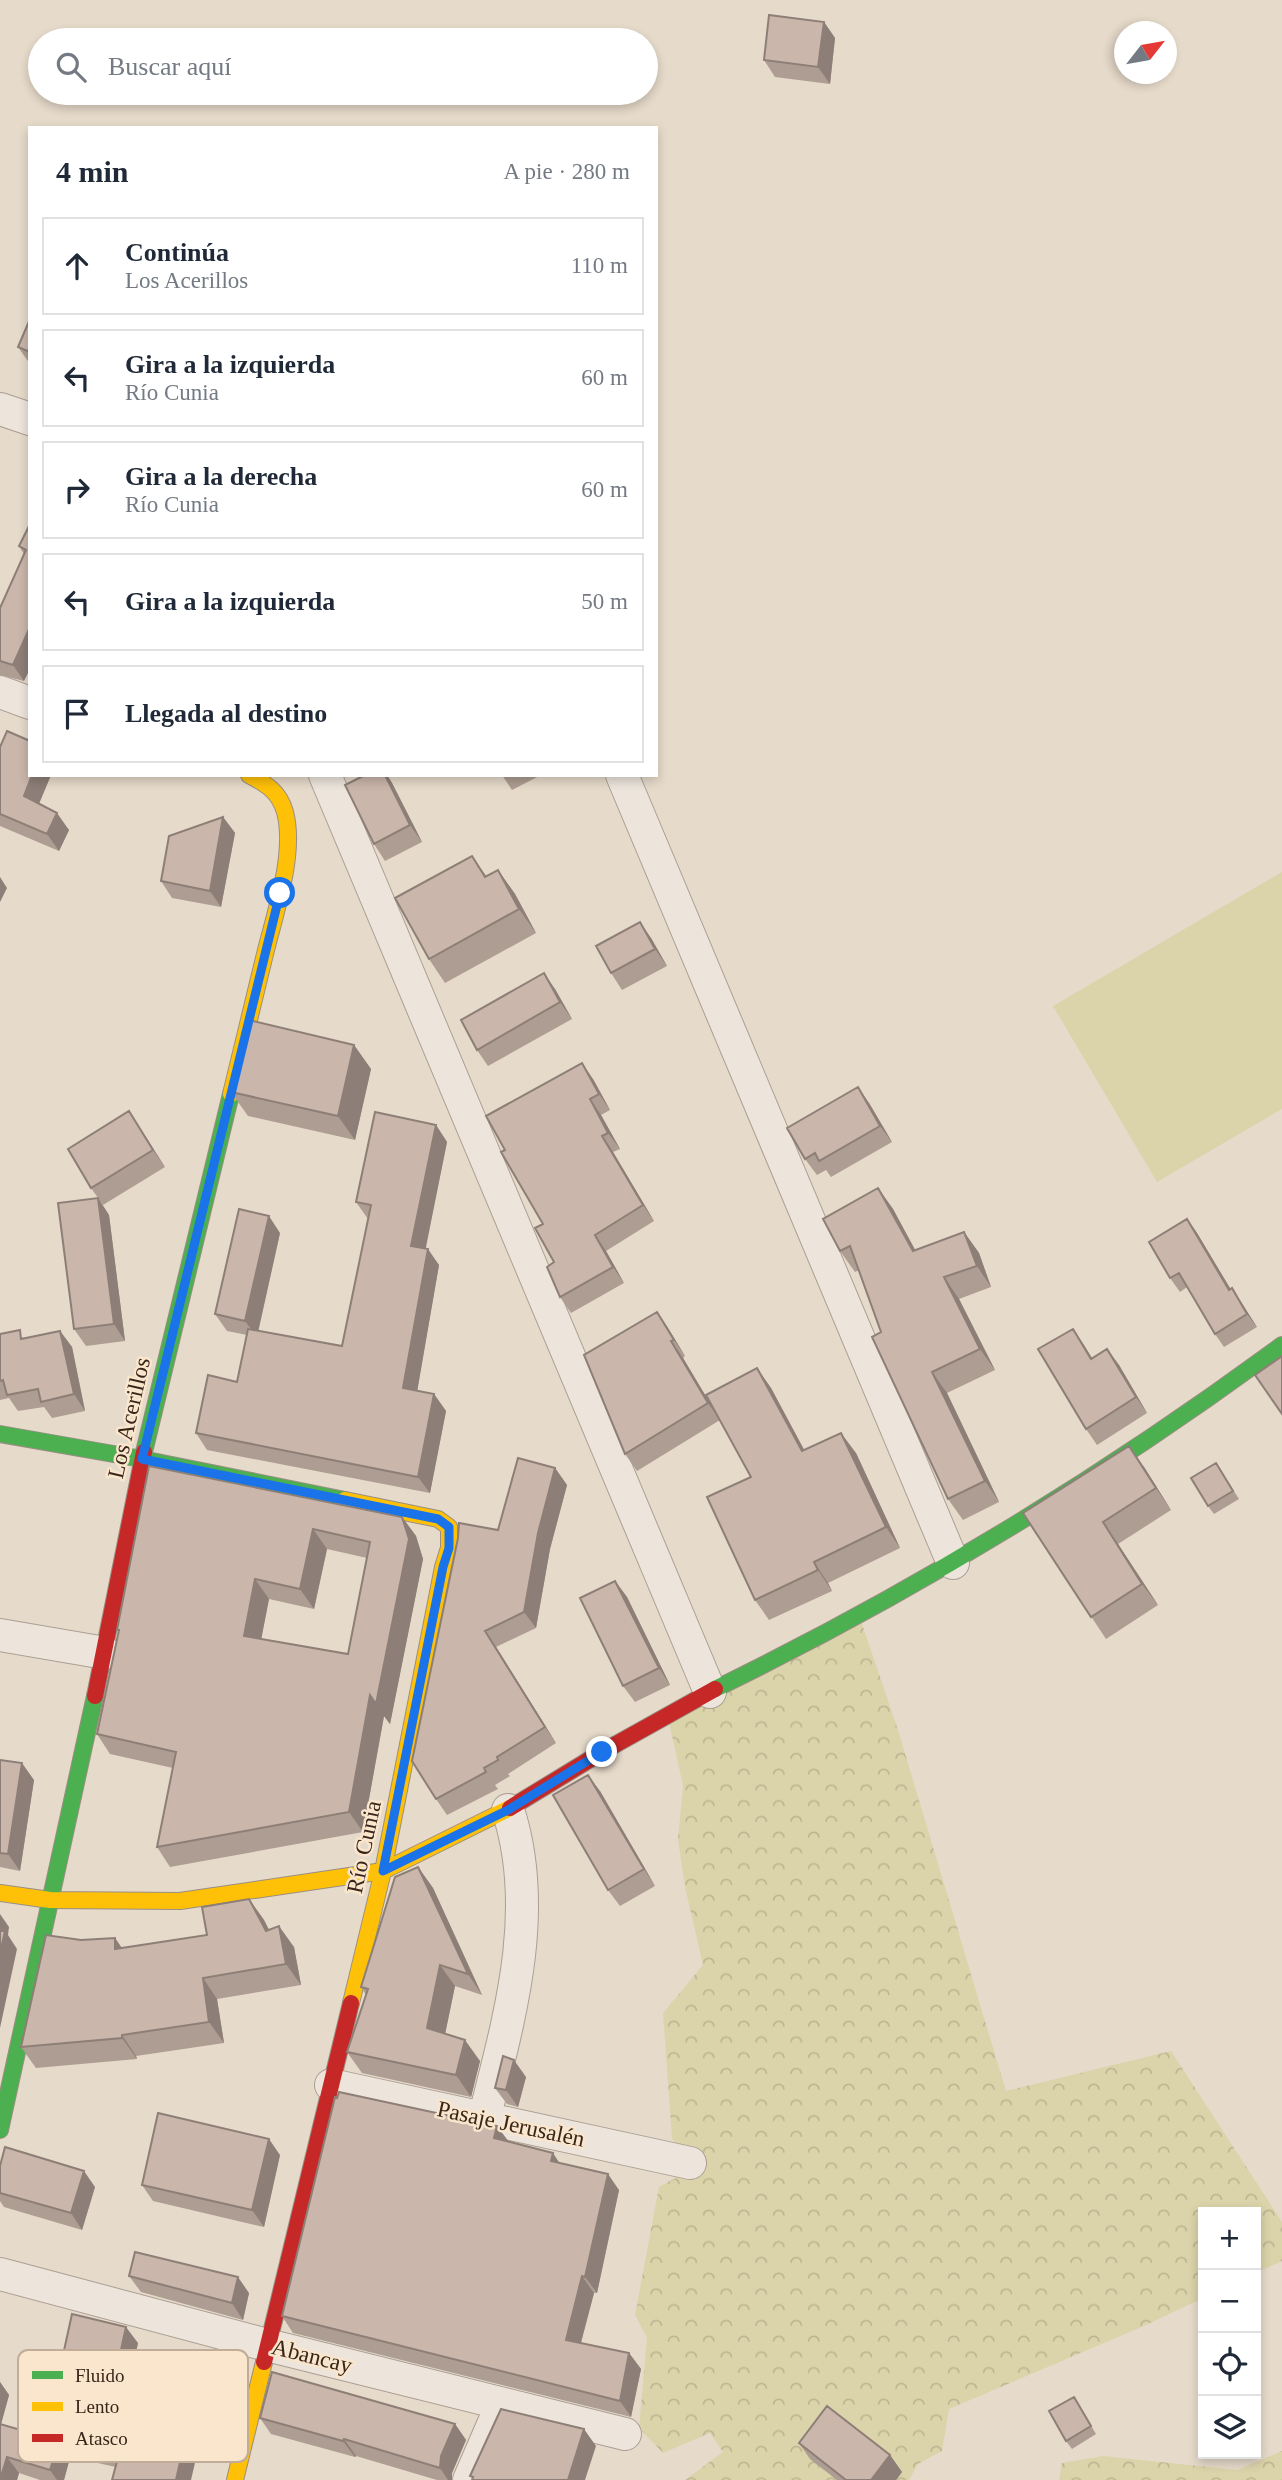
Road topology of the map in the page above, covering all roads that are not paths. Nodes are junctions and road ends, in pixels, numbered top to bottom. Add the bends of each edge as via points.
1 (0, 409) edge
2 (28, 418) edge
3 (0, 692) edge
4 (28, 702) edge
5 (253, 777) edge
6 (327, 777) edge
7 (623, 777) edge
8 (1282, 1345) edge
9 (0, 1434) edge
10 (142, 1459) junction
11 (953, 1563) junction
12 (0, 1635) edge
13 (105, 1653) junction
14 (710, 1692) junction
15 (508, 1810) junction
16 (383, 1871) junction
17 (0, 1893) edge
18 (50, 1900) junction
19 (331, 2085) junction
20 (484, 2119) junction
21 (0, 2130) edge
22 (690, 2163) dead end
23 (0, 2274) edge
24 (267, 2345) junction
25 (502, 2404) junction
26 (248, 2425) edge
27 (625, 2434) dead end
28 (239, 2462) edge
29 (235, 2480) edge
30 (469, 2480) edge

1 - 2 street
3 - 4 street
5 - 10 street, Los Acerillos via 273,788 284,809 288,839 280,893
6 - 14 street
7 - 11 street
8 - 11 street via 1195,1409
9 - 10 street
10 - 13 street, Los Acerillos
10 - 16 street, Río Cunia via 438,1519 449,1527 449,1548
11 - 14 street
12 - 13 street
13 - 18 street, Los Acerillos
14 - 15 street
15 - 16 street
15 - 20 street via 517,1837 521,1938 509,2019
16 - 18 street via 180,1901
16 - 19 street, Río Cunia
17 - 18 street
18 - 21 street, Los Acerillos
19 - 20 street, Pasaje Jerusalén
19 - 24 street, Río Cunia
20 - 22 street, Pasaje Jerusalén
23 - 24 street, Abancay
24 - 25 street, Abancay
24 - 26 street, Río Cunia
25 - 27 street, Abancay
25 - 30 street
28 - 29 street, Río Cunia

